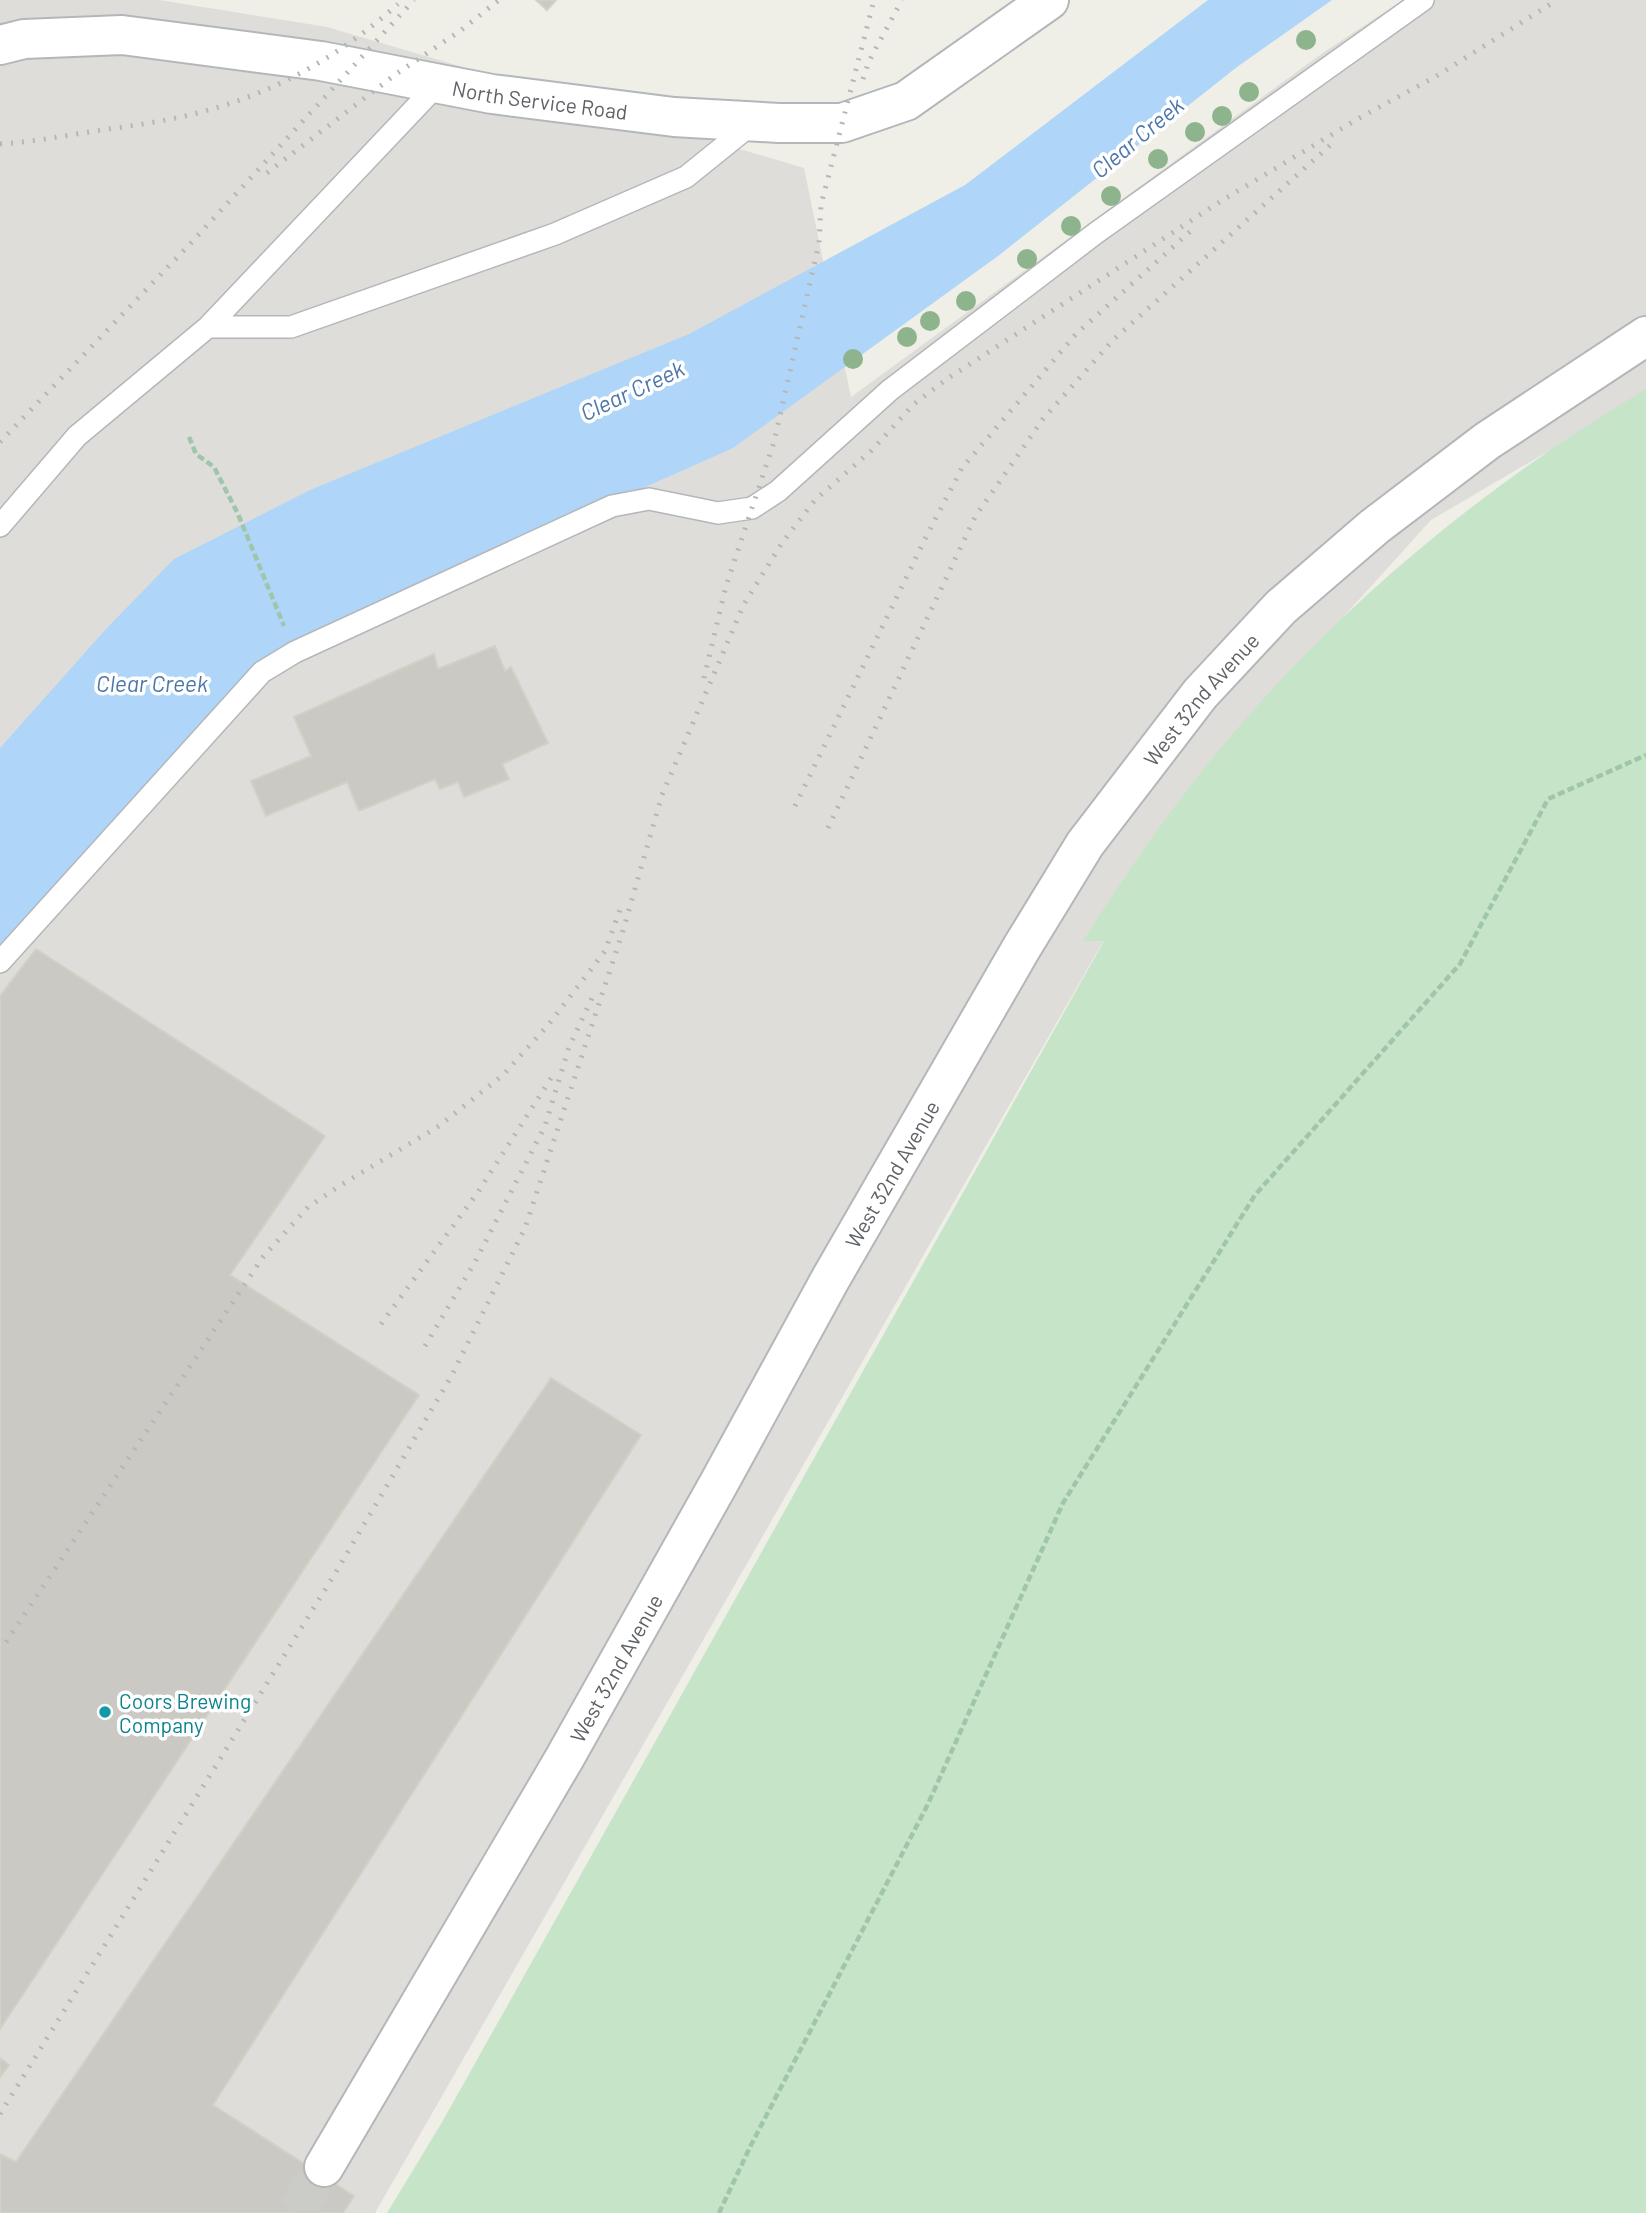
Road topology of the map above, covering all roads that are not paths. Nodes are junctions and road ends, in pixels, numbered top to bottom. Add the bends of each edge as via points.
1 (1049, 0) edge
2 (1423, 0) edge
3 (0, 45) edge
4 (439, 83) junction
5 (755, 122) junction
6 (208, 327) junction
7 (1646, 336) edge
8 (0, 526) edge
9 (0, 962) edge
10 (324, 2167) tunnel mouth

1 - 5 street, North Service Road via 906,101 887,109 849,122
2 - 9 lane via 1096,233 890,390 778,491 752,508 718,513 649,499 612,506 295,652 262,672
3 - 4 street, North Service Road via 24,39 122,35 321,61
4 - 5 street, North Service Road via 661,116
4 - 6 lane
5 - 6 lane via 686,177 555,234 291,327
6 - 8 lane via 78,436
7 - 10 street, West 32nd Avenue via 1487,440 1374,527 1281,607 1200,694 1086,844 831,1278 564,1759

